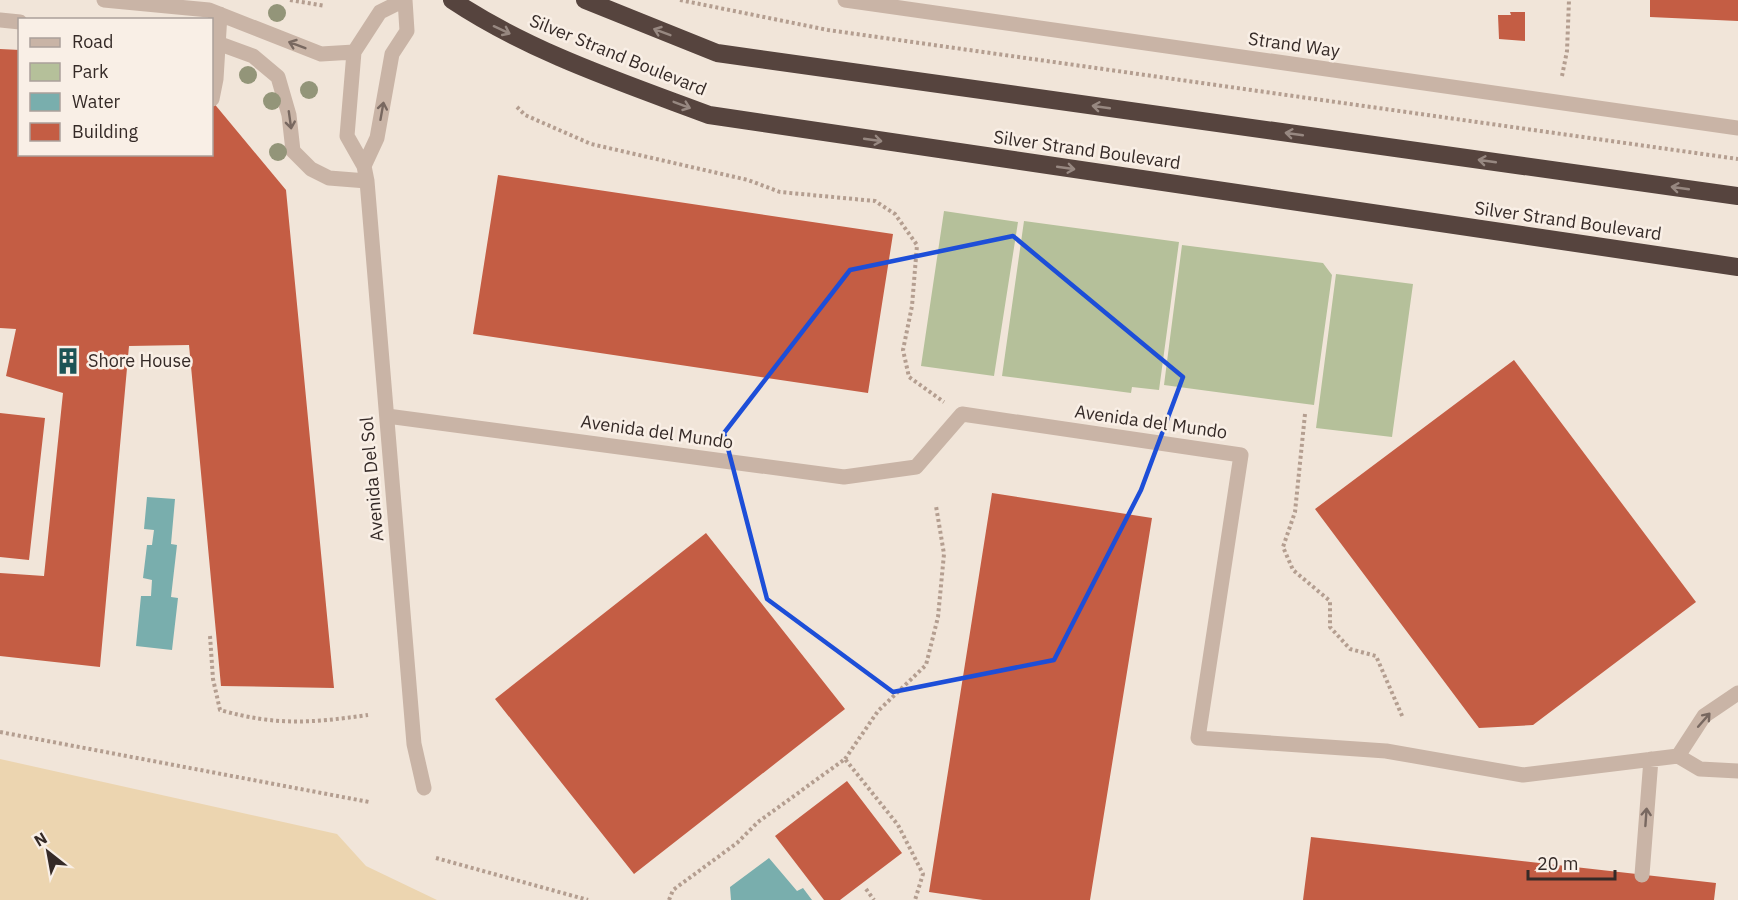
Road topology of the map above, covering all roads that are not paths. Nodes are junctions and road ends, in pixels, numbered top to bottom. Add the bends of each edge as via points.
1 (104, 0) edge
2 (404, 0) edge
3 (452, 0) edge
4 (585, 0) edge
5 (845, 0) edge
6 (220, 14) junction
7 (0, 20) edge
8 (18, 22) edge
9 (215, 43) edge
10 (354, 52) junction
11 (213, 80) edge
12 (1738, 128) edge
13 (366, 174) junction
14 (1738, 196) edge
15 (1738, 267) edge
16 (387, 416) junction
17 (1738, 693) edge
18 (1678, 756) junction
19 (1651, 759) junction
20 (1738, 771) edge
21 (424, 788) dead end
22 (1642, 875) dead end

1 - 6 street
2 - 10 street, Avenida Del Sol via 380,12
13 -> 2 street, Avenida Del Sol via 377,138 392,54 407,31
3 -> 15 highway, Silver Strand Boulevard via 484,21 576,64 709,115
14 -> 4 highway, Silver Strand Boulevard via 717,53
5 - 12 street, Strand Way
6 - 9 street
10 -> 6 street via 321,54
7 - 8 street
9 - 11 street
9 -> 13 street via 253,56 278,77 290,115 293,151 311,169 329,178
10 - 13 street, Avenida Del Sol via 347,135
13 - 16 street, Avenida Del Sol
16 - 19 street, Avenida del Mundo via 844,477 916,467 962,414 1241,455 1198,738 1386,751 1523,775
16 - 21 street, Avenida Del Sol via 414,744
18 -> 17 street via 1704,716
18 - 19 street, Avenida del Mundo
18 - 20 street via 1700,769
22 -> 19 street

